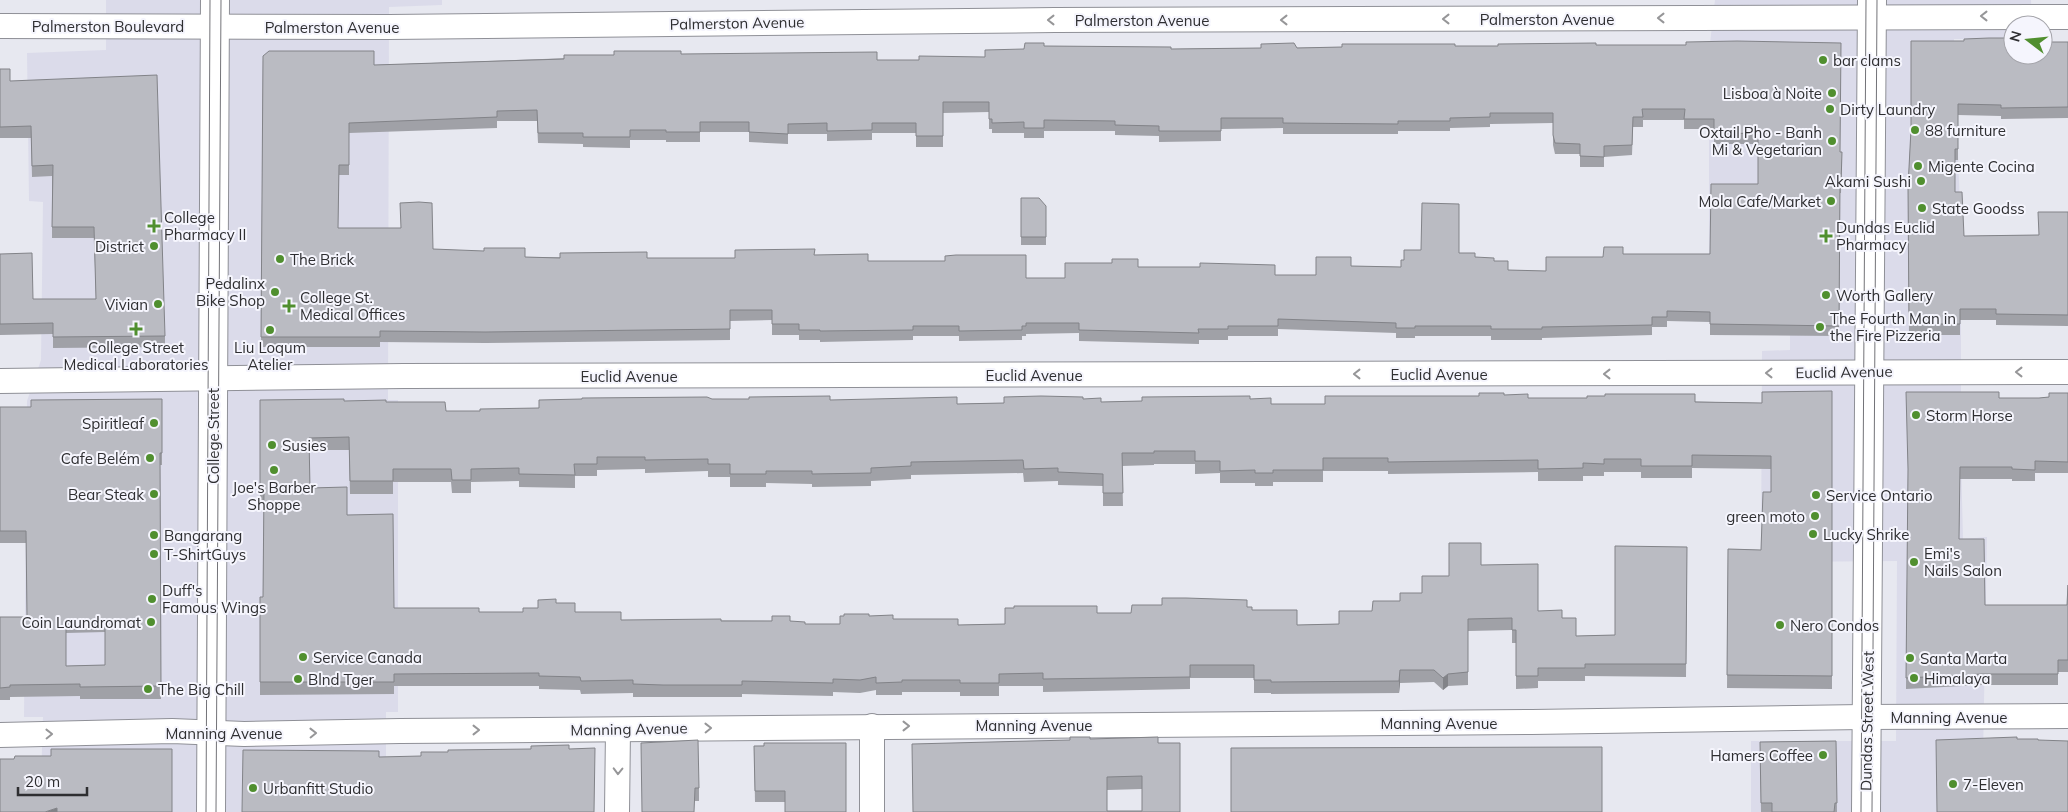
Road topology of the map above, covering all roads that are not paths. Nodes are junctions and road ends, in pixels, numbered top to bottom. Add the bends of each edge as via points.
1 (215, 0) edge
2 (1871, 8) edge
3 (2068, 17) edge
4 (0, 26) edge
5 (215, 27) junction
6 (1870, 371) junction
7 (2068, 372) edge
8 (212, 378) junction
9 (12, 380) edge
10 (2068, 716) edge
11 (1867, 717) junction
12 (872, 726) junction
13 (618, 730) junction
14 (212, 733) junction
15 (0, 735) edge
16 (211, 812) edge
17 (617, 812) edge
18 (872, 812) edge
19 (1866, 812) edge

1 - 5 main road, College Street
3 -> 2 street, Palmerston Avenue
2 -> 5 street, Palmerston Avenue via 1710,18
2 - 6 main road, Dundas Street West
4 - 5 street, Palmerston Boulevard
5 - 8 main road, College Street
7 -> 6 street, Euclid Avenue
6 -> 8 street, Euclid Avenue
6 - 11 main road, Dundas Street West
8 - 9 street, Euclid Avenue
8 - 14 main road, College Street
10 - 11 street, Manning Avenue
12 -> 11 street, Manning Avenue
11 - 19 main road, Dundas Street West
13 -> 12 street, Manning Avenue
12 - 18 street
14 -> 13 street, Manning Avenue
13 -> 17 street
15 -> 14 street, Manning Avenue
14 - 16 main road, College Street

